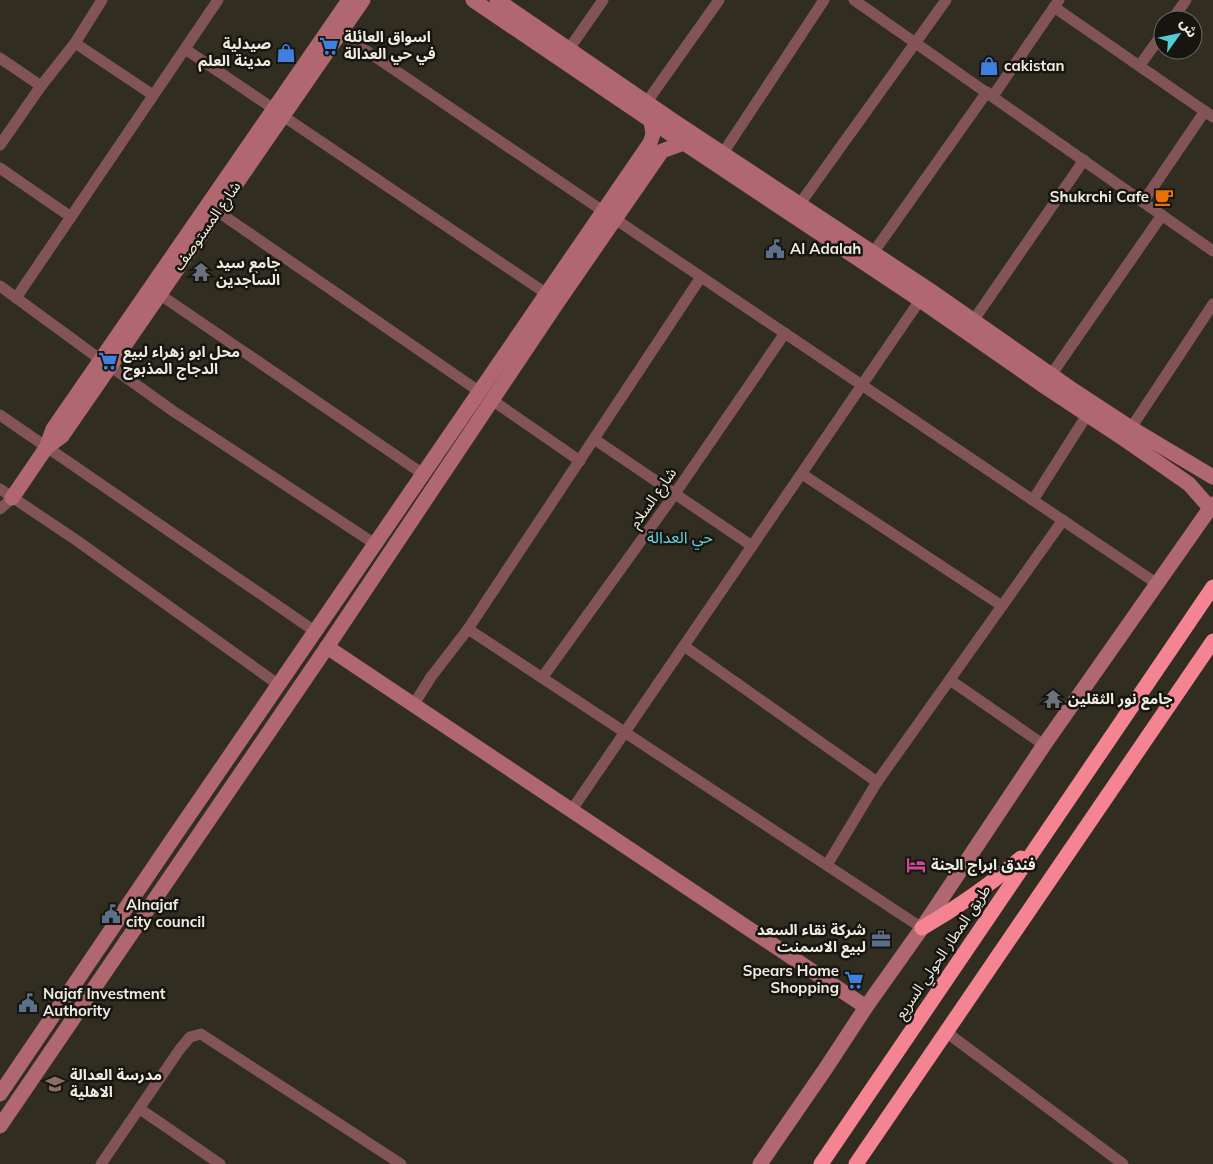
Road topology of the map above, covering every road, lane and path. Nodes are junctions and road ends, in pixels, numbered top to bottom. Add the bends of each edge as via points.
1 (102, 0) edge
2 (218, 0) edge
3 (349, 0) edge
4 (363, 0) edge
5 (604, 0) edge
6 (719, 0) edge
7 (824, 0) edge
8 (854, 0) edge
9 (946, 0) edge
10 (486, 2) edge
11 (1057, 4) edge
12 (340, 33) junction
13 (916, 42) junction
14 (75, 43) junction
15 (1153, 47) edge
16 (185, 49) junction
17 (569, 50) junction
18 (318, 55) junction
19 (0, 58) edge
20 (1140, 65) junction
21 (41, 86) junction
22 (990, 94) junction
23 (153, 95) junction
24 (646, 103) junction
25 (278, 112) junction
26 (1211, 115) edge
27 (651, 121) junction
28 (684, 143) junction
29 (0, 145) edge
30 (656, 147) junction
31 (723, 153) junction
32 (247, 157) junction
33 (1084, 160) junction
34 (0, 168) edge
35 (1143, 202) junction
36 (795, 210) junction
37 (217, 212) junction
38 (609, 215) junction
39 (1162, 215) junction
40 (71, 217) junction
41 (1213, 251) edge
42 (873, 253) junction
43 (701, 277) junction
44 (0, 286) edge
45 (159, 294) junction
46 (547, 294) junction
47 (16, 298) junction
48 (920, 300) junction
49 (1213, 304) edge
50 (973, 321) junction
51 (785, 333) junction
52 (106, 362) junction
53 (1051, 376) junction
54 (862, 385) junction
55 (1067, 394) junction
56 (486, 396) junction
57 (0, 415) edge
58 (1087, 415) junction
59 (1131, 428) junction
60 (594, 439) junction
61 (46, 448) junction
62 (580, 461) junction
63 (1198, 468) junction
64 (423, 474) junction
65 (802, 474) junction
66 (1213, 477) edge
67 (1189, 484) junction
68 (6, 494) edge
69 (674, 495) junction
70 (1033, 500) junction
71 (1212, 506) edge
72 (0, 508) edge
73 (1063, 520) junction
74 (375, 544) junction
75 (752, 546) junction
76 (390, 553) junction
77 (1156, 583) junction
78 (1213, 587) edge
79 (1002, 606) junction
80 (468, 630) junction
81 (316, 632) junction
82 (1213, 641) edge
83 (684, 646) junction
84 (327, 647) junction
85 (542, 678) junction
86 (950, 680) junction
87 (279, 685) junction
88 (414, 704) junction
89 (625, 733) junction
90 (1044, 746) junction
91 (878, 782) junction
92 (571, 811) junction
93 (172, 840) junction
94 (1037, 844) junction
95 (188, 851) junction
96 (827, 865) junction
97 (922, 928) junction
98 (866, 1007) junction
99 (946, 1032) junction
100 (0, 1094) edge
101 (140, 1109) junction
102 (0, 1126) edge
103 (101, 1164) edge
104 (220, 1164) edge
105 (401, 1164) edge
106 (760, 1164) edge
107 (821, 1164) edge
108 (856, 1164) edge
109 (1123, 1164) edge

1 - 14 street
2 - 16 street
3 - 18 street, شارع المستوصف
4 - 12 street, شارع المستوصف
5 - 17 street
6 - 24 street
7 - 31 street
8 - 13 street
9 - 13 street
10 - 17 street
10 - 27 street
11 - 20 street
11 - 22 street
12 - 18 street, شارع المستوصف
12 - 38 street
13 - 22 street
13 - 36 street
14 - 21 street
14 - 23 street
15 - 20 street
16 - 23 street
16 - 25 street
17 - 24 street
18 - 25 street, شارع المستوصف
19 - 21 street
20 - 26 street
21 - 29 street
22 - 33 street
22 - 42 street
23 - 40 street
24 - 31 street
25 - 32 street, شارع المستوصف
25 - 46 street
26 - 35 street
27 - 28 street
27 - 30 street
28 - 30 street
28 - 36 street
30 - 38 street
31 - 36 street
32 - 37 street, شارع المستوصف
32 - 52 street, شارع المستوصف
33 - 35 street
33 - 50 street
34 - 40 street
35 - 39 street
36 - 42 street
36 - 48 street
37 - 45 street, شارع المستوصف
37 - 56 street
38 - 43 street
38 - 46 street
38 - 56 street
39 - 41 street
39 - 53 street
40 - 47 street
42 - 50 street
43 - 51 street
43 - 60 street
44 - 47 street
45 - 52 street, شارع المستوصف
45 - 64 street
46 - 56 street
47 - 52 street
48 - 54 street
48 - 55 street
49 - 59 street
50 - 53 street
51 - 54 street
51 - 69 street, شارع السلام
52 - 61 street, شارع المستوصف via 62,436
52 - 74 street via 173,411
53 - 55 street
54 - 65 street
54 - 70 street
55 - 58 street
55 - 59 street
56 - 62 street
56 - 64 street
56 - 76 street
57 - 61 street
58 - 67 street
58 - 70 street
59 - 63 street
60 - 62 street
60 - 69 street
61 - 68 street, شارع المستوصف
61 - 81 street
62 - 80 street
63 - 66 street
63 - 67 street via 1197,478
64 - 74 street
65 - 75 street
65 - 79 street
67 - 71 street
68 - 72 street
68 - 87 street
69 - 75 street
69 - 85 street, شارع السلام
70 - 73 street
71 - 77 street
73 - 77 street
73 - 79 street
74 - 76 street
74 - 81 street
75 - 83 street
76 - 84 street
77 - 90 street
78 - 94 highway, طريق المطار الحولي السريع
79 - 86 street
80 - 85 street
80 - 88 street
81 - 87 street
82 - 99 highway
83 - 89 street
83 - 91 street
84 - 88 street
84 - 95 street
85 - 89 street
86 - 90 street
86 - 91 street
87 - 93 street
88 - 92 street
89 - 92 street
89 - 96 street
90 - 97 street
91 - 96 street
92 - 98 street
93 - 95 street
93 - 100 street
94 - 97 highway via 963,904
94 - 107 highway, طريق المطار الحولي السريع
95 - 102 street
96 - 97 street
97 - 98 street
98 - 106 street
99 - 108 highway
99 - 109 street
101 - 103 street
101 - 104 street
101 - 105 street via 185,1043 190,1037 201,1034

